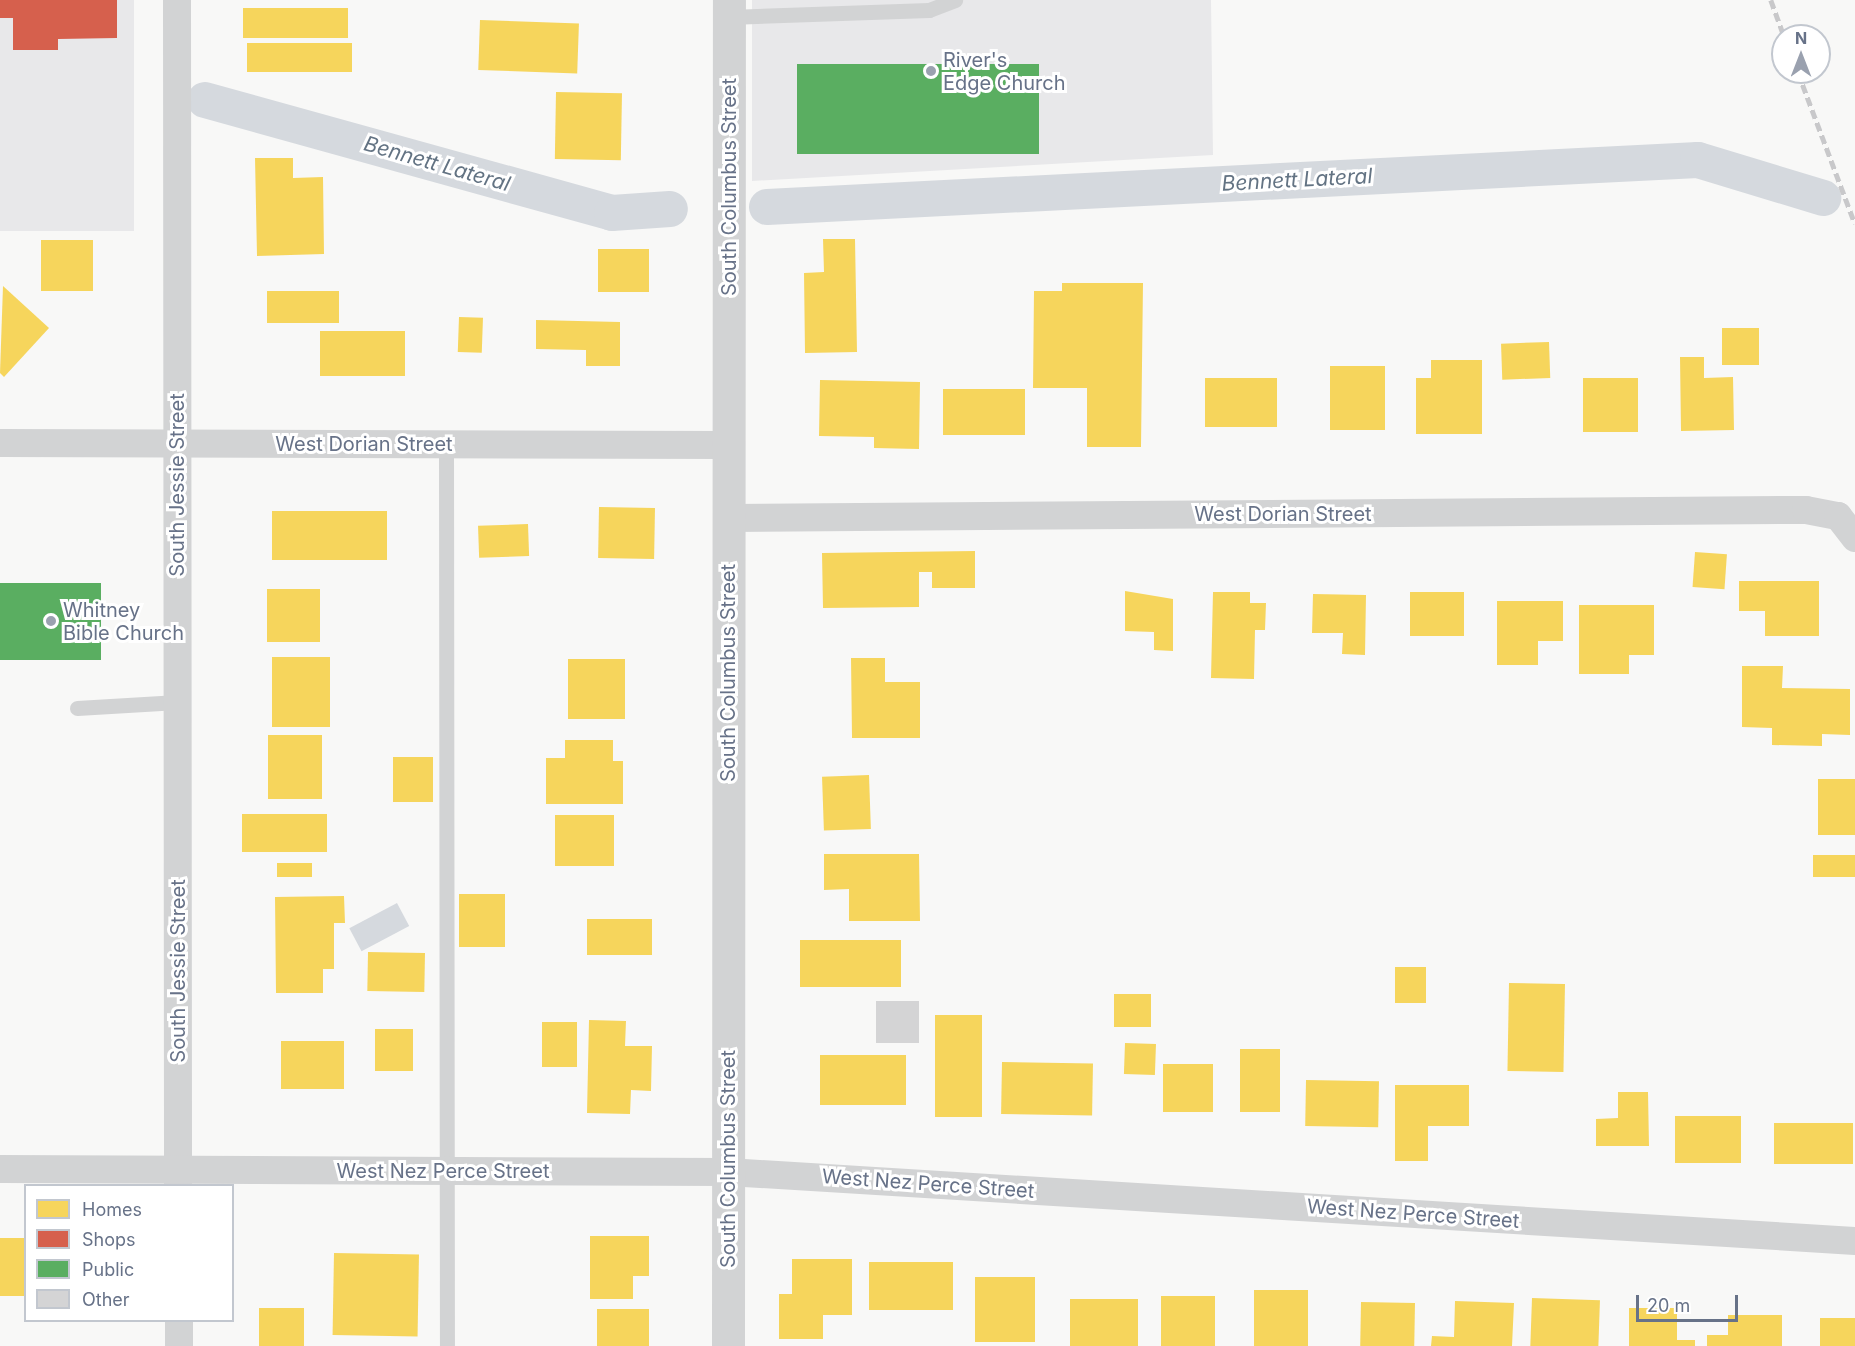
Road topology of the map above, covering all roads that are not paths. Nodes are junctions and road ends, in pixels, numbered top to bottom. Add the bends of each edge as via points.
1 (177, 0) edge
2 (955, 0) edge
3 (729, 8) edge
4 (0, 442) edge
5 (177, 443) junction
6 (446, 444) junction
7 (728, 445) junction
8 (728, 518) junction
9 (1855, 538) edge
10 (178, 702) junction
11 (77, 708) dead end
12 (0, 1170) edge
13 (447, 1171) junction
14 (728, 1172) junction
15 (178, 1178) edge
16 (1855, 1241) edge
17 (179, 1322) edge
18 (179, 1346) edge
19 (447, 1346) edge
20 (728, 1346) edge

1 - 5 street, South Jessie Street
2 - 3 lane via 929,10
3 - 7 street, South Columbus Street
4 - 5 street, West Dorian Street
5 - 6 street, West Dorian Street
5 - 10 street, South Jessie Street
6 - 7 street, West Dorian Street
6 - 13 lane
7 - 8 street, South Columbus Street
8 - 9 street, West Dorian Street via 1794,510 1838,516
8 - 14 street, South Columbus Street
10 - 11 lane
10 - 15 street, South Jessie Street
12 - 15 street, West Nez Perce Street
13 - 14 street, West Nez Perce Street
13 - 15 street, West Nez Perce Street
13 - 19 lane
14 - 16 street, West Nez Perce Street
14 - 20 street, South Columbus Street
17 - 18 street

